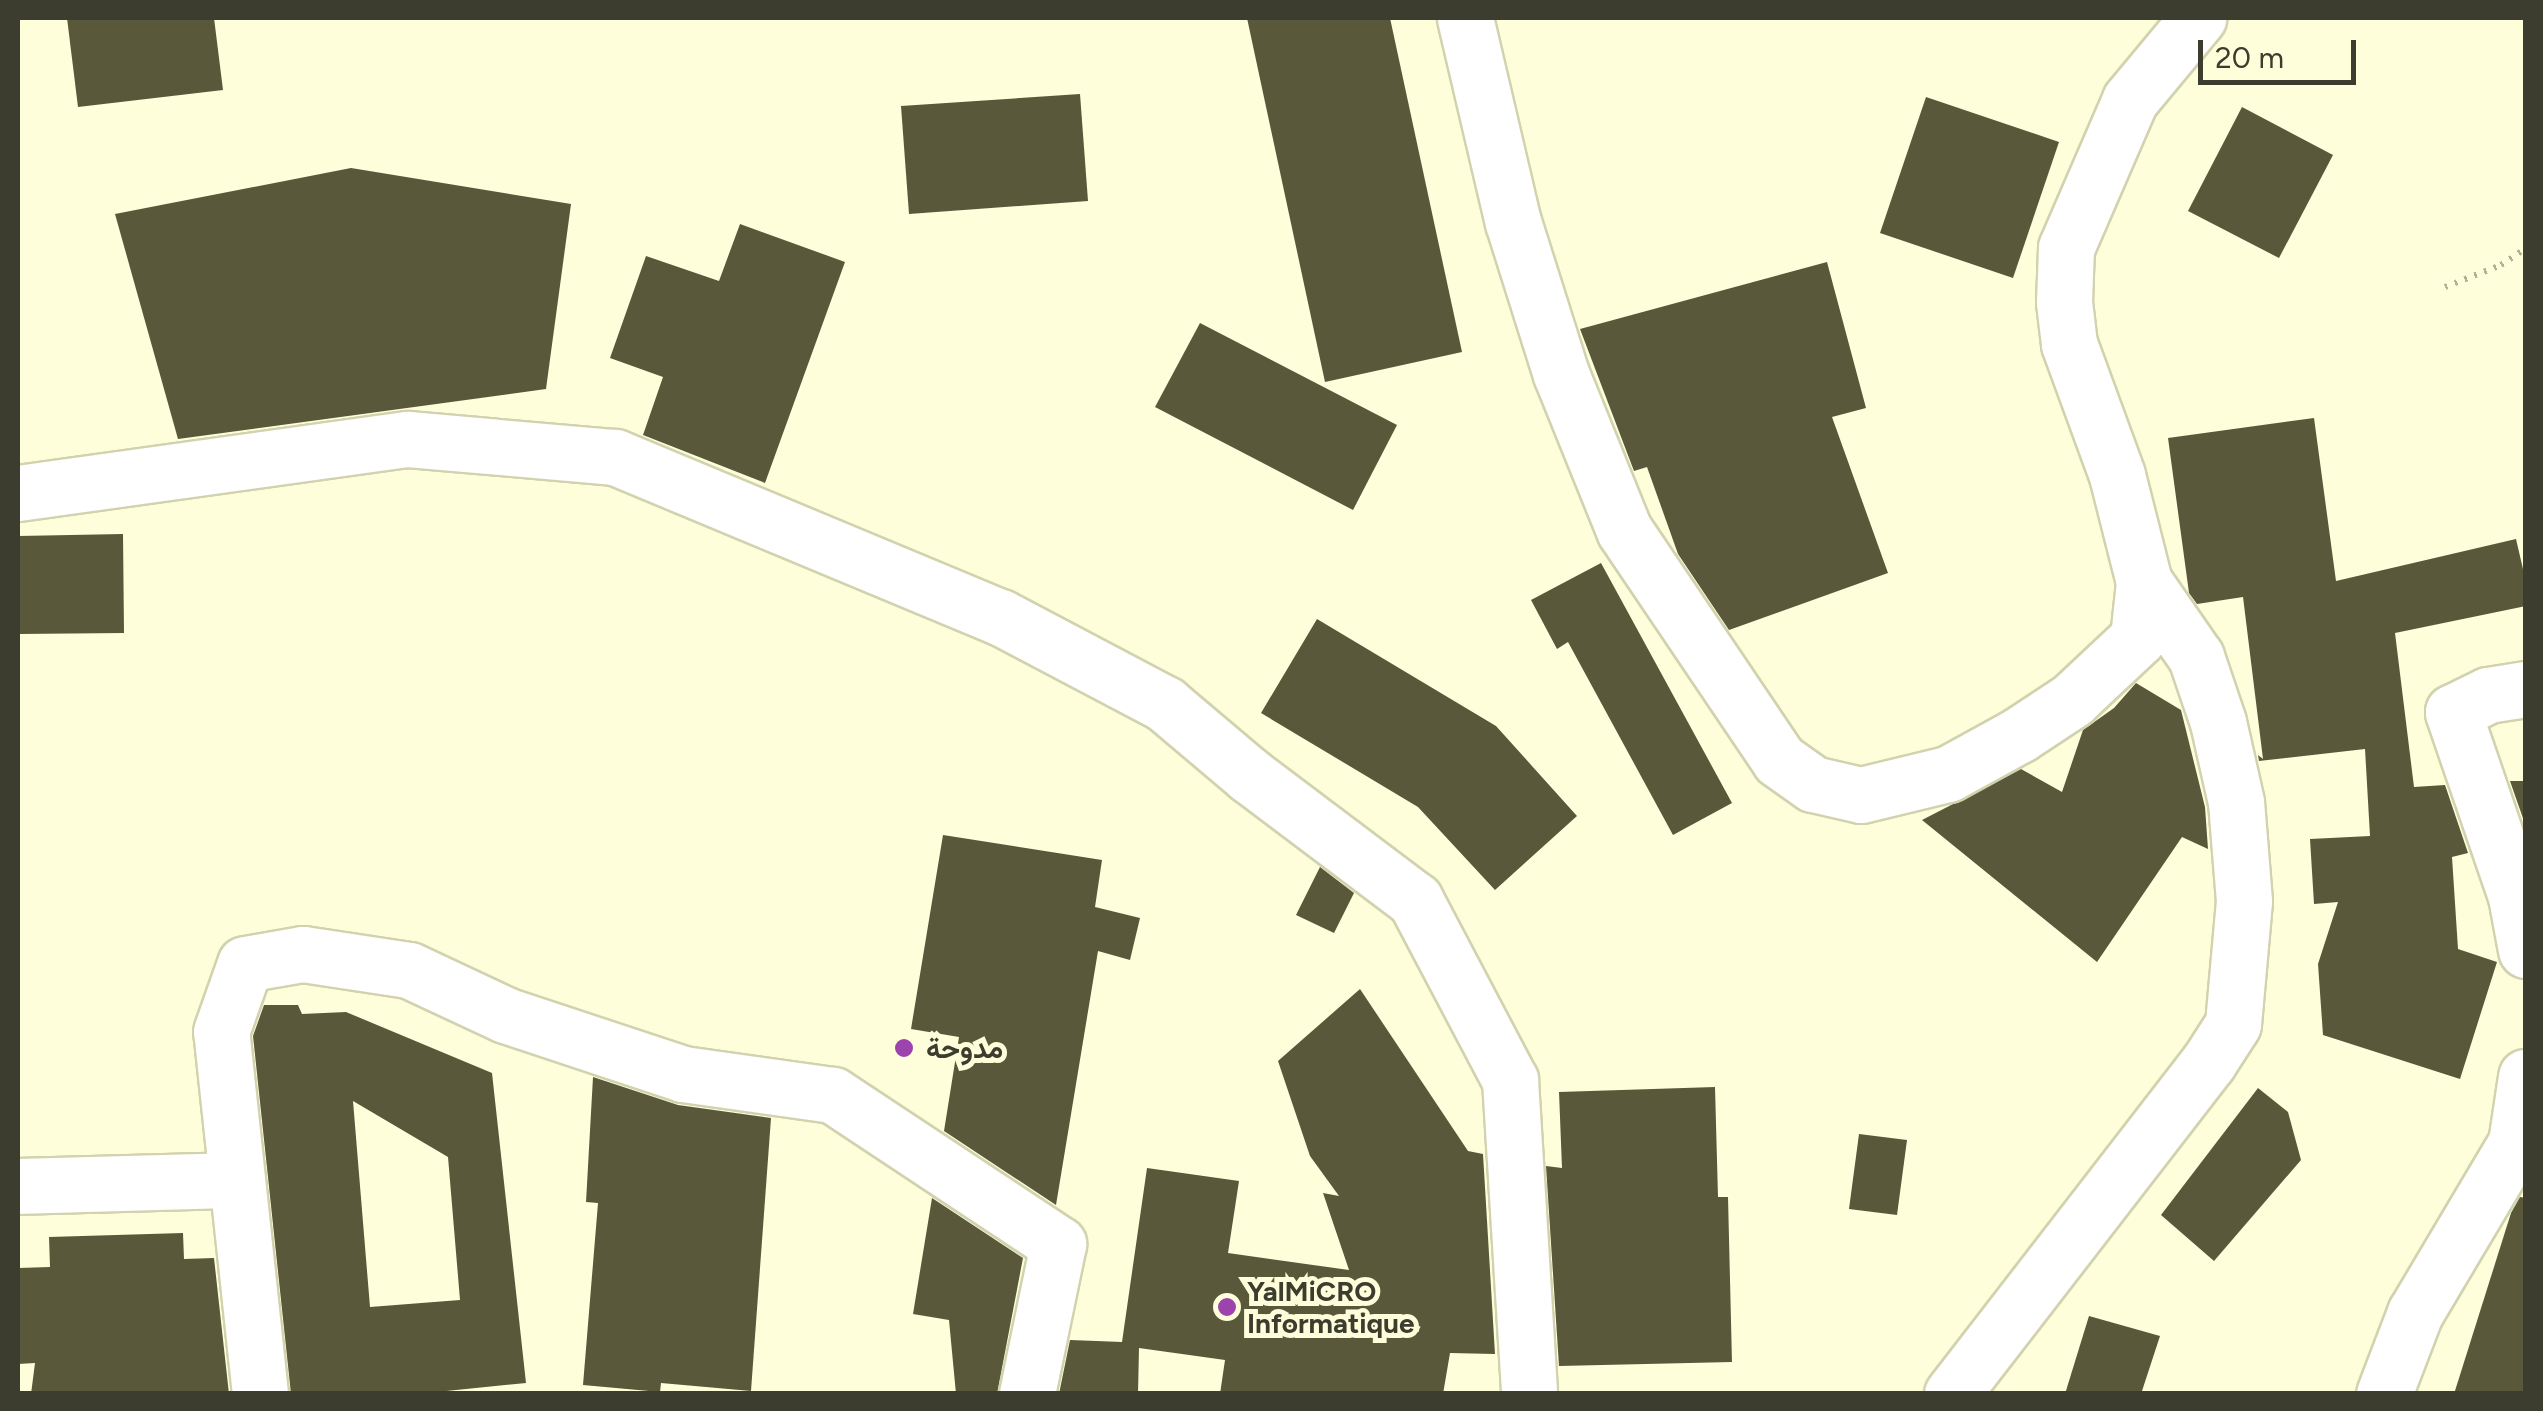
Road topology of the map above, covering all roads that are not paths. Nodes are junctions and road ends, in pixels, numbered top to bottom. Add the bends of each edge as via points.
1 (1465, 18) edge
2 (2198, 18) edge
3 (18, 492) edge
4 (2144, 582) junction
5 (2526, 689) edge
6 (2526, 950) edge
7 (2526, 1076) edge
8 (237, 1180) junction
9 (18, 1186) edge
10 (260, 1394) edge
11 (1027, 1394) edge
12 (1529, 1394) edge
13 (1952, 1394) edge
14 (2384, 1394) edge

1 - 4 street via 1512,222 1561,374 1624,530 1778,760 1813,784 1861,796 1948,774 2019,735 2112,666 2138,638
2 - 4 street via 2130,100 2066,248 2069,344 2117,475
3 - 12 street via 408,440 615,457 1000,617 1165,704 1415,900 1510,1080
4 - 13 street via 2196,658 2236,802 2244,901 2233,1024
5 - 6 street via 2488,695 2453,712 2516,896
7 - 14 street via 2516,1144 2416,1313
8 - 9 street
8 - 10 street
8 - 11 street via 220,1032 244,964 303,954 410,970 505,1015 682,1074 832,1095 1058,1244

